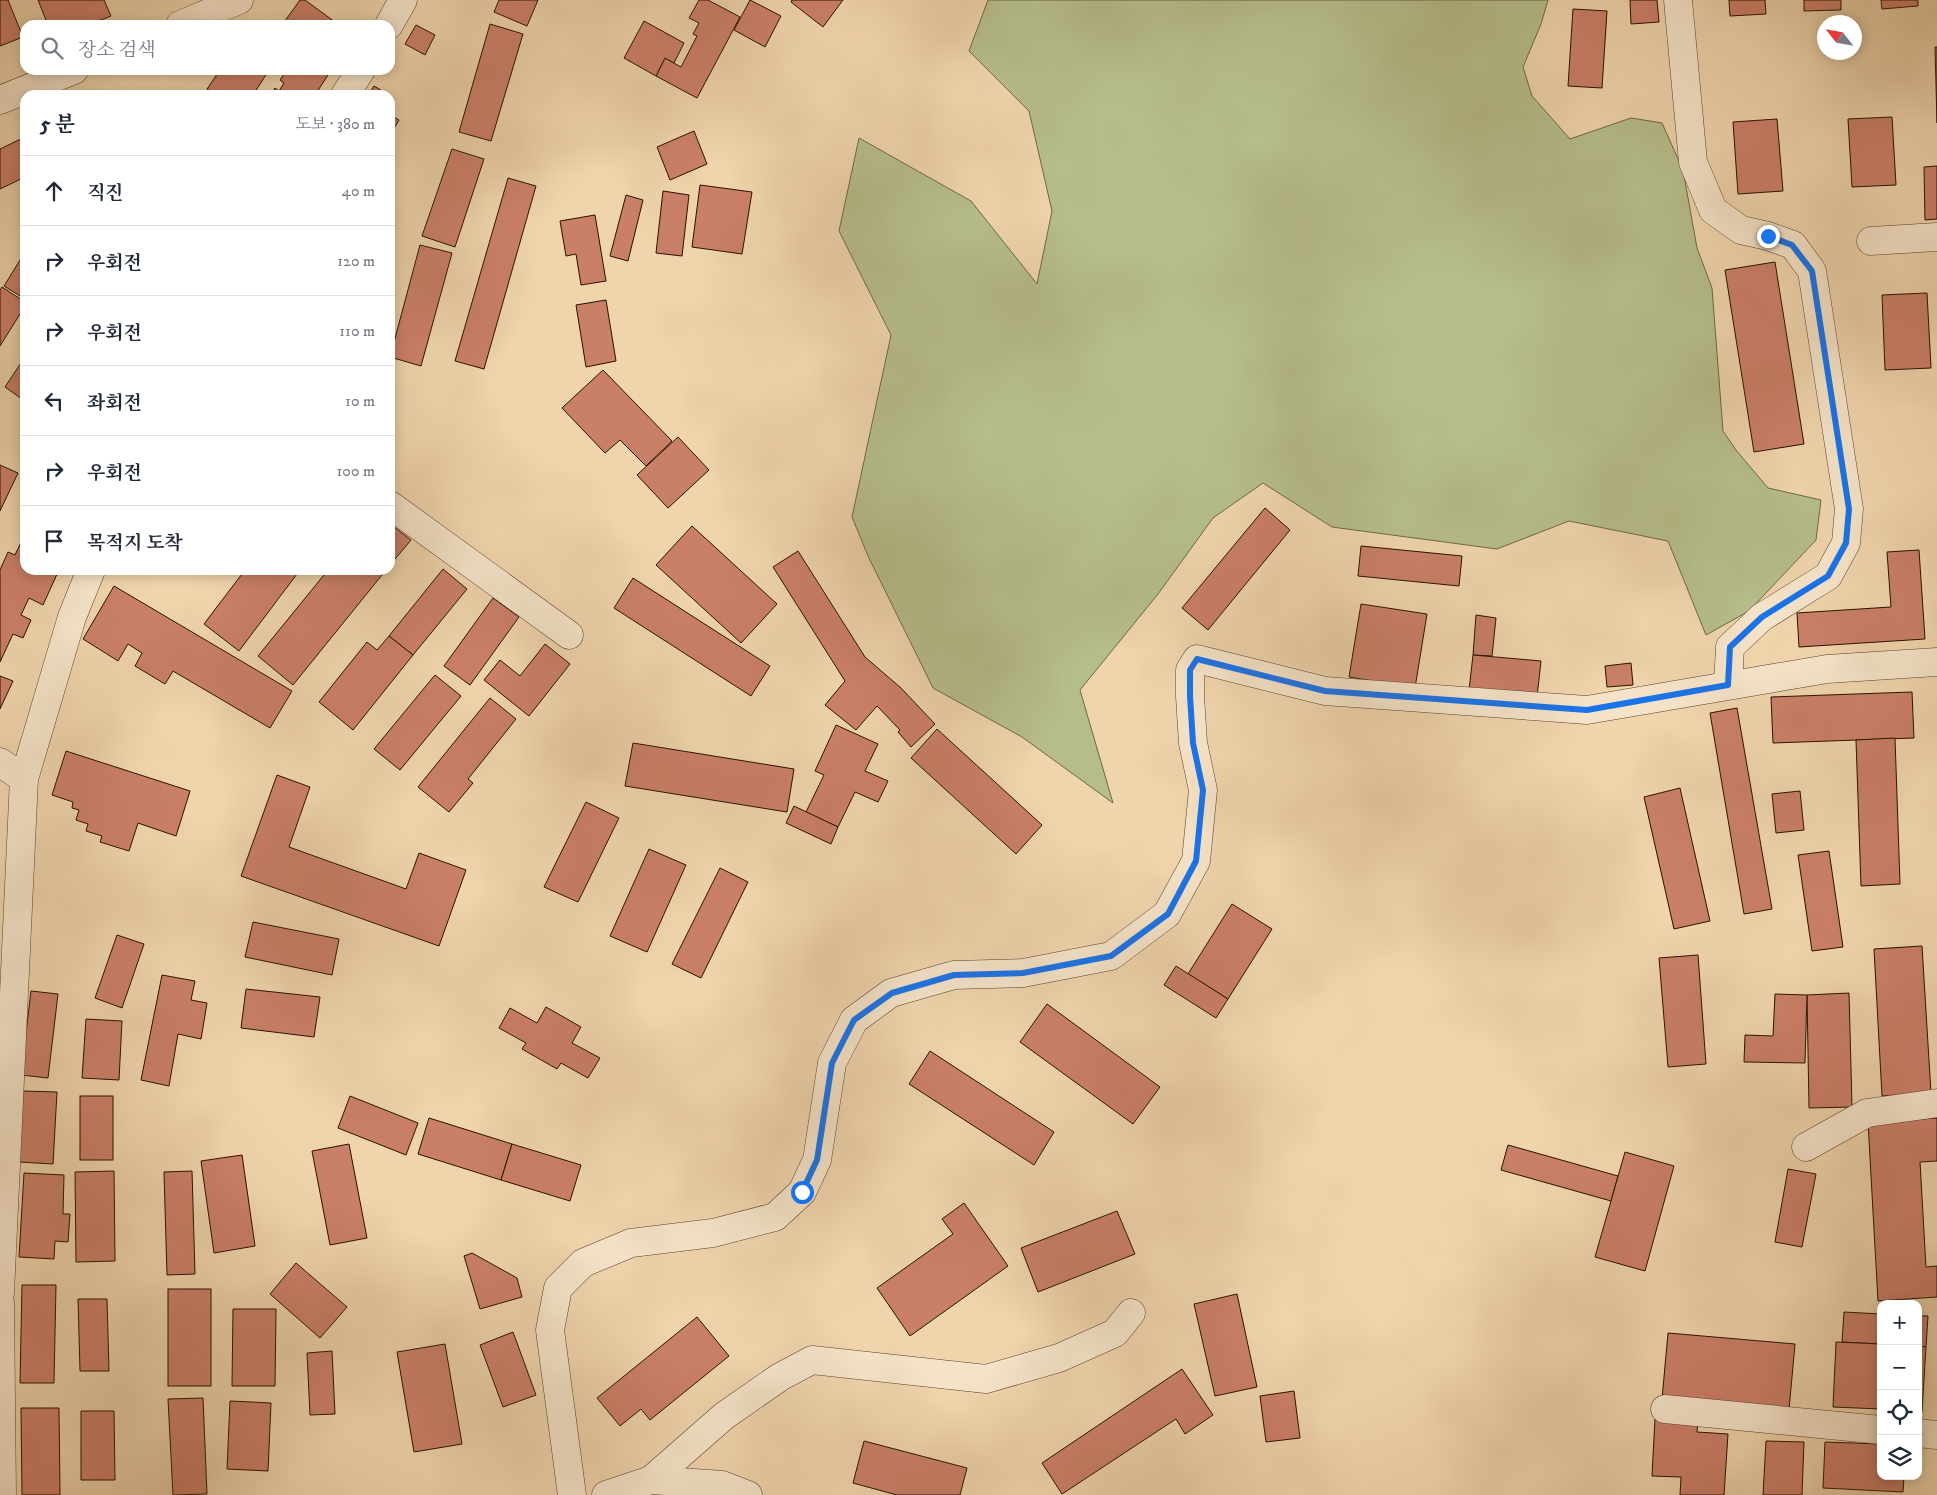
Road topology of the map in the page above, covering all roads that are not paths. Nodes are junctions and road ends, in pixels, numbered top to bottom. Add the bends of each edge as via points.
1 (239, 0) edge
2 (403, 0) edge
3 (1678, 0) edge
4 (192, 20) edge
5 (392, 20) edge
6 (62, 75) edge
7 (358, 75) edge
8 (25, 90) edge
9 (348, 90) edge
10 (20, 92) edge
11 (0, 100) edge
12 (1937, 237) edge
13 (1871, 241) dead end
14 (395, 509) edge
15 (89, 575) edge
16 (569, 635) dead end
17 (1937, 662) edge
18 (1728, 685) junction
19 (0, 762) edge
20 (24, 779) junction
21 (1937, 1103) edge
22 (1806, 1147) dead end
23 (0, 1293) edge
24 (0, 1302) edge
25 (1131, 1313) dead end
26 (1665, 1409) dead end
27 (1877, 1430) edge
28 (1922, 1433) edge
29 (1937, 1435) edge
30 (651, 1480) junction
31 (2, 1495) edge
32 (572, 1495) edge
33 (606, 1495) edge
34 (748, 1495) edge

1 - 4 street
2 - 5 street
3 - 18 street via 1694,162 1713,210 1741,230 1792,245 1812,271 1849,509 1846,543 1828,576 1762,617 1730,647
6 - 8 street
7 - 9 street
10 - 11 street
12 - 13 street
14 - 16 street
15 - 20 street via 72,617
17 - 18 street via 1827,669
18 - 32 street via 1587,710 1325,691 1197,659 1190,670 1193,743 1203,790 1196,861 1168,914 1111,956 1023,973 954,975 892,993 854,1020 832,1063 817,1160 802,1192 775,1217 714,1233 631,1243 583,1263 558,1288 550,1330
19 - 20 street
20 - 23 street
21 - 22 street via 1867,1113
24 - 31 street
25 - 30 street via 1115,1332 1067,1355 986,1379 812,1360 780,1377 724,1416
26 - 27 street
28 - 29 street
30 - 33 street
30 - 34 street via 722,1485

